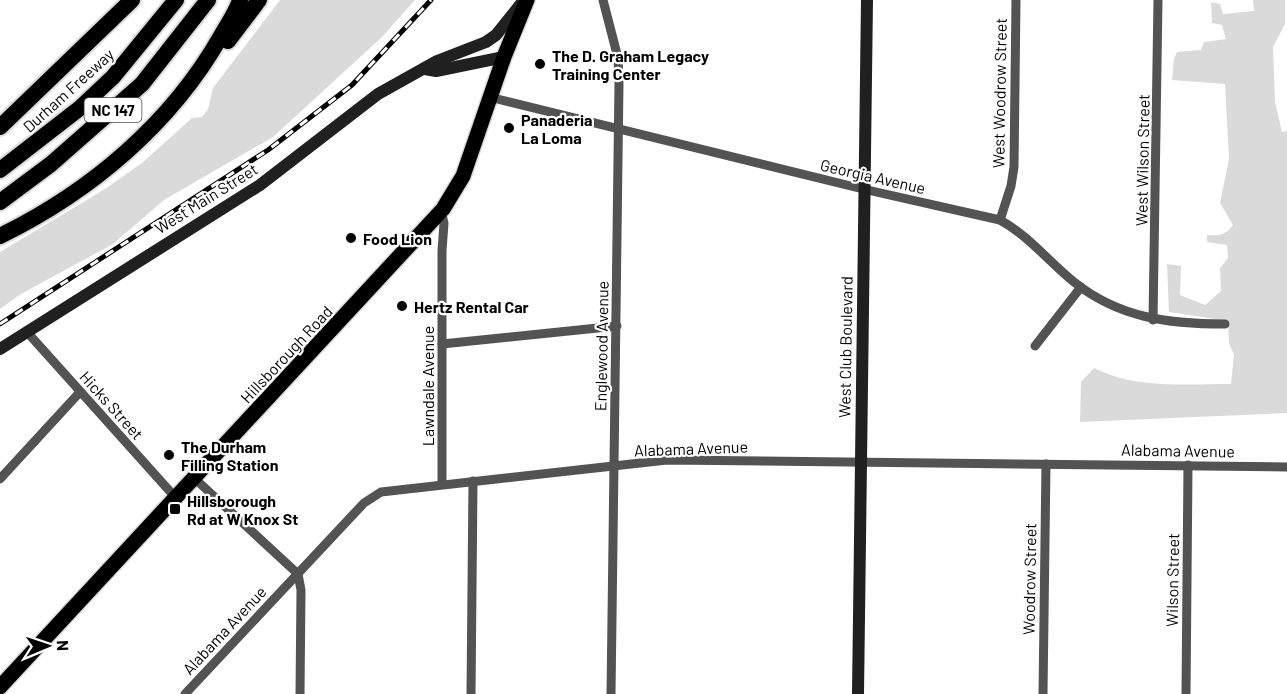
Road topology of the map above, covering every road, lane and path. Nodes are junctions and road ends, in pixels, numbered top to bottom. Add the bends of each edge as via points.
1 (132, 0) edge
2 (176, 0) edge
3 (208, 0) edge
4 (240, 0) edge
5 (259, 0) edge
6 (525, 0) edge
7 (603, 0) edge
8 (867, 0) edge
9 (1016, 0) edge
10 (1158, 0) edge
11 (504, 57) junction
12 (425, 69) junction
13 (198, 75) junction
14 (489, 97) junction
15 (0, 127) edge
16 (618, 130) junction
17 (0, 170) edge
18 (863, 189) junction
19 (0, 202) edge
20 (439, 214) junction
21 (1000, 220) junction
22 (0, 236) edge
23 (1081, 287) junction
24 (1153, 320) junction
25 (1225, 324) dead end
26 (616, 326) junction
27 (27, 332) junction
28 (442, 344) junction
29 (1035, 346) dead end
30 (0, 349) edge
31 (80, 392) junction
32 (860, 461) junction
33 (1046, 464) junction
34 (1188, 465) junction
35 (615, 466) junction
36 (1287, 467) edge
37 (193, 477) junction
38 (0, 479) edge
39 (473, 481) junction
40 (442, 484) junction
41 (175, 497) junction
42 (298, 574) junction
43 (0, 687) edge
44 (185, 694) edge
45 (300, 694) edge
46 (471, 694) edge
47 (611, 694) edge
48 (858, 694) edge
49 (1043, 694) edge
50 (1186, 694) edge

1 - 15 highway
2 - 17 highway, Durham Freeway / NC 147 via 113,77
3 - 19 highway, NC 147 via 142,84 76,143
4 - 13 highway
5 - 13 highway via 213,62
6 - 11 main road, Hillsborough Road
6 - 12 main road, West Main Street via 486,42
7 - 16 street, Englewood Avenue via 618,58
8 - 18 main road, West Club Boulevard
9 - 21 street, West Woodrow Street via 1014,167
10 - 24 street, West Wilson Street
11 - 12 main road, West Main Street via 436,71
11 - 14 main road, Hillsborough Road
12 - 27 main road, West Main Street via 378,94 260,185
13 - 22 highway via 159,121 104,170 56,205
14 - 16 street, Georgia Avenue
14 - 20 main road, Hillsborough Road via 460,183
16 - 18 street, Georgia Avenue
16 - 26 street, Englewood Avenue
18 - 21 street, Georgia Avenue
18 - 32 main road, West Club Boulevard
20 - 28 street, Lawndale Avenue
20 - 37 main road, Hillsborough Road
21 - 23 street, Georgia Avenue via 1017,230
23 - 24 street, Georgia Avenue via 1126,312
23 - 29 street
24 - 25 street, Georgia Avenue
26 - 28 street
26 - 35 street, Englewood Avenue
27 - 30 main road, West Main Street
27 - 31 street, Hicks Street
28 - 40 street, Lawndale Avenue
31 - 38 street
31 - 41 street, Hicks Street
32 - 33 street, Alabama Avenue
32 - 35 street, Alabama Avenue via 667,460
32 - 48 main road, West Club Boulevard
33 - 34 street, Alabama Avenue
33 - 49 street, Woodrow Street
34 - 36 street, Alabama Avenue
34 - 50 street, Wilson Street
35 - 39 street, Alabama Avenue
35 - 47 street, Englewood Avenue
37 - 41 main road, Hillsborough Road
37 - 42 street
39 - 40 street, Alabama Avenue
39 - 46 street
40 - 42 street, Alabama Avenue via 394,489 369,497
41 - 43 main road, Hillsborough Road
42 - 44 street, Alabama Avenue
42 - 45 street

